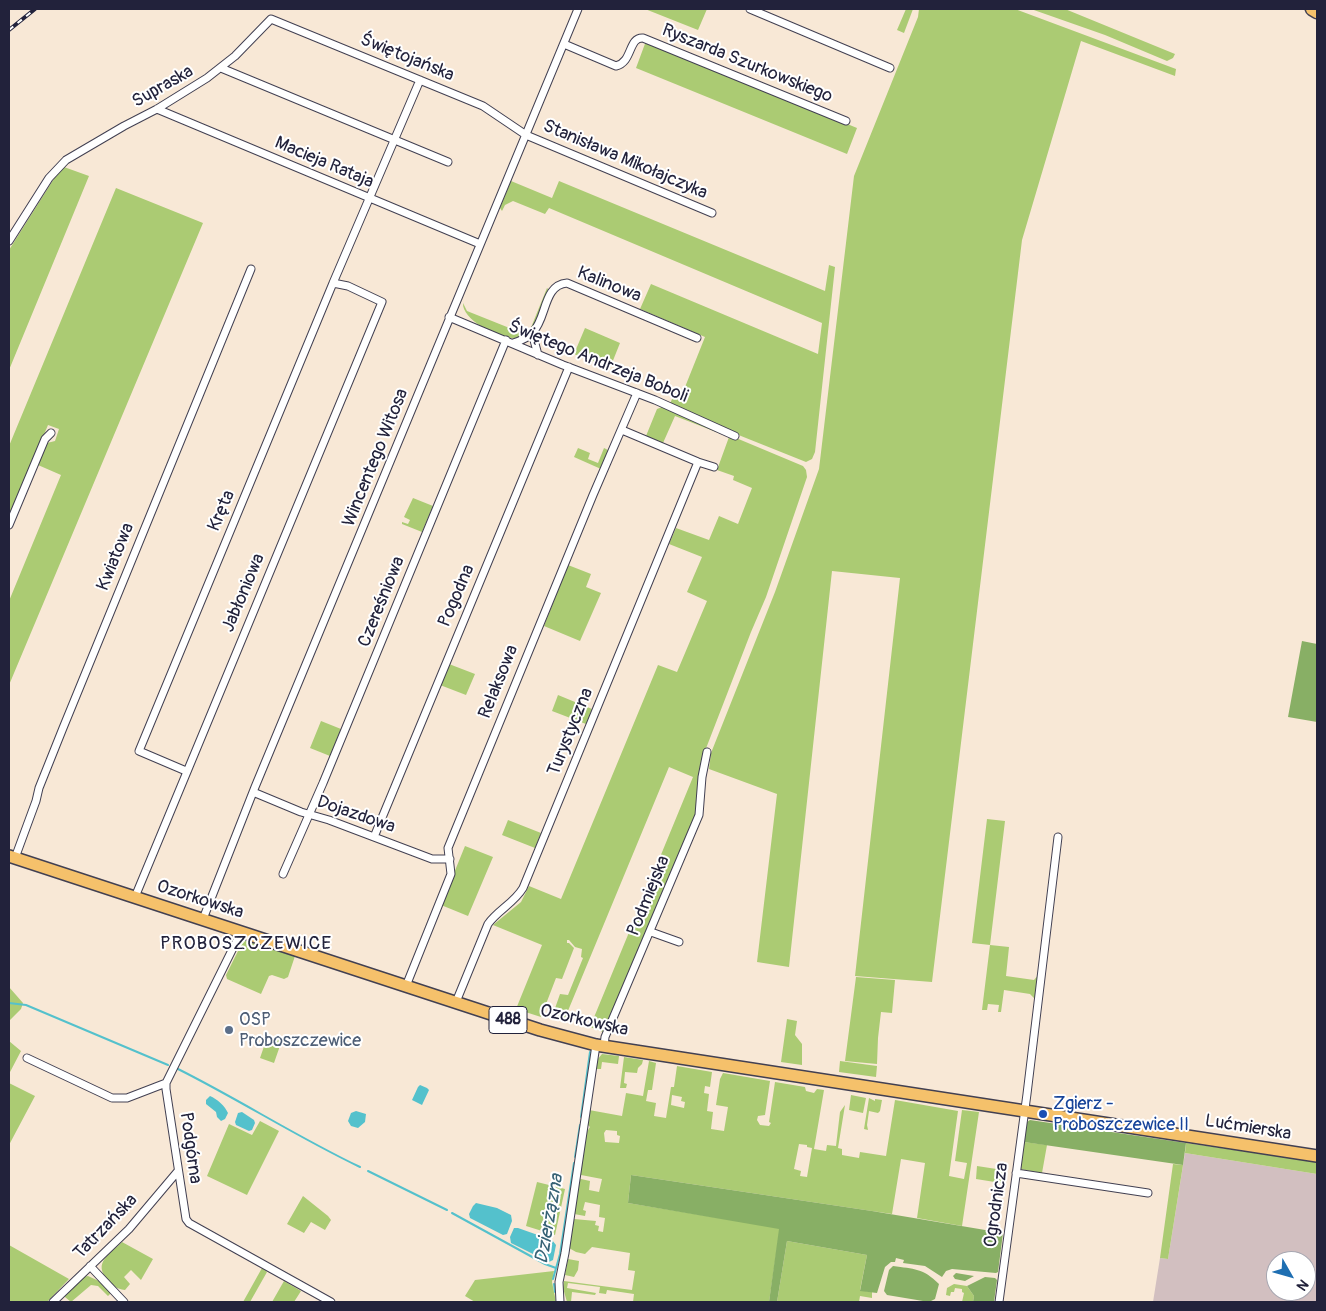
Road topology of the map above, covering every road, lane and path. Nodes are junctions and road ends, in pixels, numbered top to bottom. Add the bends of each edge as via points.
1 (578, 9) edge
2 (750, 9) edge
3 (1312, 9) edge
4 (1317, 12) edge
5 (271, 19) joint
6 (564, 44) junction
7 (221, 68) junction
8 (890, 68) dead end
9 (420, 80) junction
10 (157, 109) junction
11 (846, 121) dead end
12 (526, 135) junction
13 (394, 140) junction
14 (448, 162) dead end
15 (368, 198) junction
16 (712, 213) dead end
17 (9, 240) edge
18 (480, 244) junction
19 (251, 269) dead end
20 (333, 283) junction
21 (449, 318) junction
22 (535, 331) junction
23 (697, 338) dead end
24 (509, 342) junction
25 (538, 355) junction
26 (569, 367) junction
27 (637, 393) junction
28 (622, 430) junction
29 (51, 433) dead end
30 (735, 436) dead end
31 (698, 462) junction
32 (714, 467) dead end
33 (9, 525) edge
34 (707, 752) dead end
35 (186, 771) junction
36 (253, 792) junction
37 (311, 814) junction
38 (374, 836) junction
39 (1058, 837) dead end
40 (12, 857) edge
41 (450, 859) junction
42 (283, 874) dead end
43 (135, 897) junction
44 (202, 919) junction
45 (241, 932) junction
46 (651, 932) junction
47 (679, 942) dead end
48 (406, 986) junction
49 (456, 1002) junction
50 (600, 1046) junction
51 (27, 1058) dead end
52 (166, 1083) junction
53 (1024, 1111) junction
54 (1317, 1156) edge
55 (178, 1171) junction
56 (1016, 1173) junction
57 (1148, 1194) dead end
58 (90, 1266) junction
59 (53, 1302) edge
60 (124, 1302) edge
61 (331, 1302) edge
62 (560, 1302) edge
63 (999, 1302) edge

1 - 6 street, Wincentego Witosa
2 - 8 street
3 - 4 highway
5 - 7 street, Supraska
5 - 9 street, Świętojańska
6 - 11 street, Ryszarda Szurkowskiego via 612,65 620,65 628,58 635,40 643,38
6 - 12 street, Wincentego Witosa
7 - 10 street, Supraska
7 - 13 street
9 - 12 street, Świętojańska via 483,106
9 - 13 street
10 - 15 street, Macieja Rataja
10 - 17 street, Supraska via 60,166
12 - 16 street, Stanisława Mikołajczyka
12 - 18 street, Wincentego Witosa
13 - 14 street
13 - 15 street
15 - 18 street, Macieja Rataja
15 - 20 street
18 - 21 street, Wincentego Witosa
19 - 40 street, Kwiatowa
20 - 35 street, Kręta via 139,751
20 - 35 street, Jabłoniowa via 348,286 382,302
21 - 24 street, Świętego Andrzeja Boboli
21 - 36 street, Wincentego Witosa
22 - 23 street, Kalinowa via 553,289 567,283
22 - 24 street via 522,340
22 - 25 street
24 - 25 street, Świętego Andrzeja Boboli
24 - 37 street, Czereśniowa
25 - 26 street, Świętego Andrzeja Boboli
26 - 27 street, Świętego Andrzeja Boboli
26 - 38 street, Pogodna
27 - 28 street, Relaksowa
27 - 30 street, Świętego Andrzeja Boboli
28 - 31 street
28 - 41 street, Relaksowa via 448,848
29 - 33 street via 45,439
31 - 32 street
31 - 49 street, Turystyczna via 523,888 488,924
34 - 46 street, Podmiejska via 699,815
35 - 43 street, Jabłoniowa
36 - 37 street, Dojazdowa
36 - 44 street, Wincentego Witosa
37 - 38 street, Dojazdowa
37 - 42 street, Czereśniowa
38 - 41 street, Dojazdowa via 432,859
39 - 53 street, Ogrodnicza
40 - 43 main road, Ozorkowska / 488
41 - 48 street, Relaksowa via 451,874
43 - 44 main road, Ozorkowska / 488
44 - 45 main road, Ozorkowska / 488
45 - 48 main road, Ozorkowska / 488
45 - 52 street
46 - 47 street
46 - 50 street, Podmiejska
48 - 49 main road, Ozorkowska / 488
49 - 50 main road, Ozorkowska / 488
50 - 53 main road, Ozorkowska / 488
50 - 62 street, Podmiejska via 559,1282
51 - 52 street via 112,1098 127,1098
52 - 55 street, Podgórna
53 - 54 main road, Lućmierska / 488
53 - 56 street, Ogrodnicza
55 - 58 street, Tatrzańska via 129,1229
55 - 61 street, Podgórna via 189,1223
56 - 57 street
56 - 63 street, Ogrodnicza
58 - 59 street, Tatrzańska
58 - 60 street

